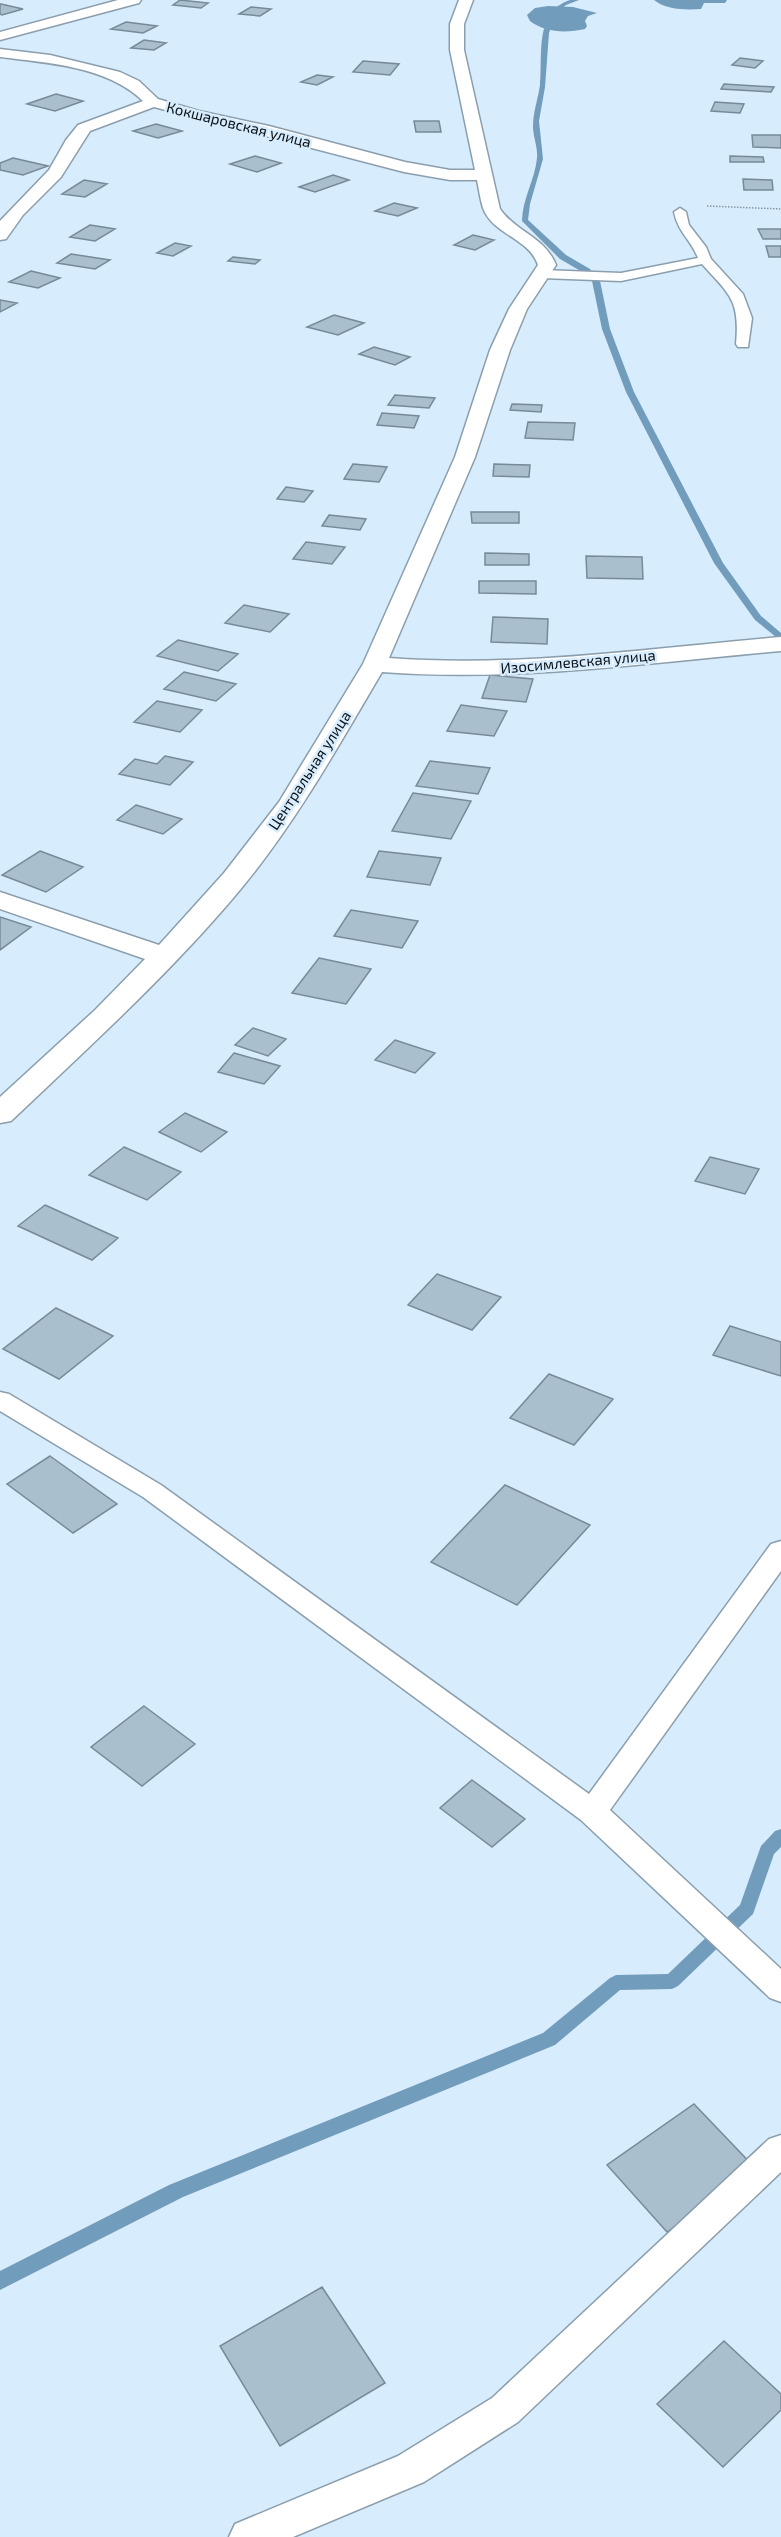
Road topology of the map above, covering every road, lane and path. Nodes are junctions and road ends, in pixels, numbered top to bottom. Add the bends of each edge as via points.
1 (134, 0) edge
2 (466, 0) edge
3 (0, 36) edge
4 (0, 53) edge
5 (153, 102) junction
6 (486, 175) junction
7 (781, 209) edge
8 (680, 212) joint
9 (0, 235) edge
10 (705, 260) junction
11 (542, 274) junction
12 (743, 344) dead end
13 (781, 644) edge
14 (375, 664) junction
15 (0, 900) edge
16 (164, 956) junction
17 (0, 1114) edge
18 (0, 1401) edge
19 (781, 1551) edge
20 (592, 1812) junction
21 (781, 1989) edge
22 (781, 2150) edge
23 (248, 2537) edge

1 - 3 street
2 - 6 street via 457,22 457,50
4 - 5 street, Кокшаровская улица via 50,59 116,75 134,84
5 - 6 street, Кокшаровская улица via 404,167 450,175
5 - 9 street via 84,128 50,179 17,208
6 - 11 street via 496,217 545,256 547,265
7 - 8 path via 712,206
8 - 10 lane via 683,226
10 - 11 lane via 621,277
10 - 12 lane via 736,294 745,318
11 - 14 street, Центральная улица via 518,309 500,350 465,457
13 - 14 street, Изосимлевская улица via 508,667 416,669
14 - 16 street, Центральная улица via 290,805 234,879
15 - 16 street
16 - 17 street, Центральная улица
18 - 20 lane via 153,1491
19 - 20 lane
20 - 21 lane
22 - 23 lane via 505,2410 411,2469

